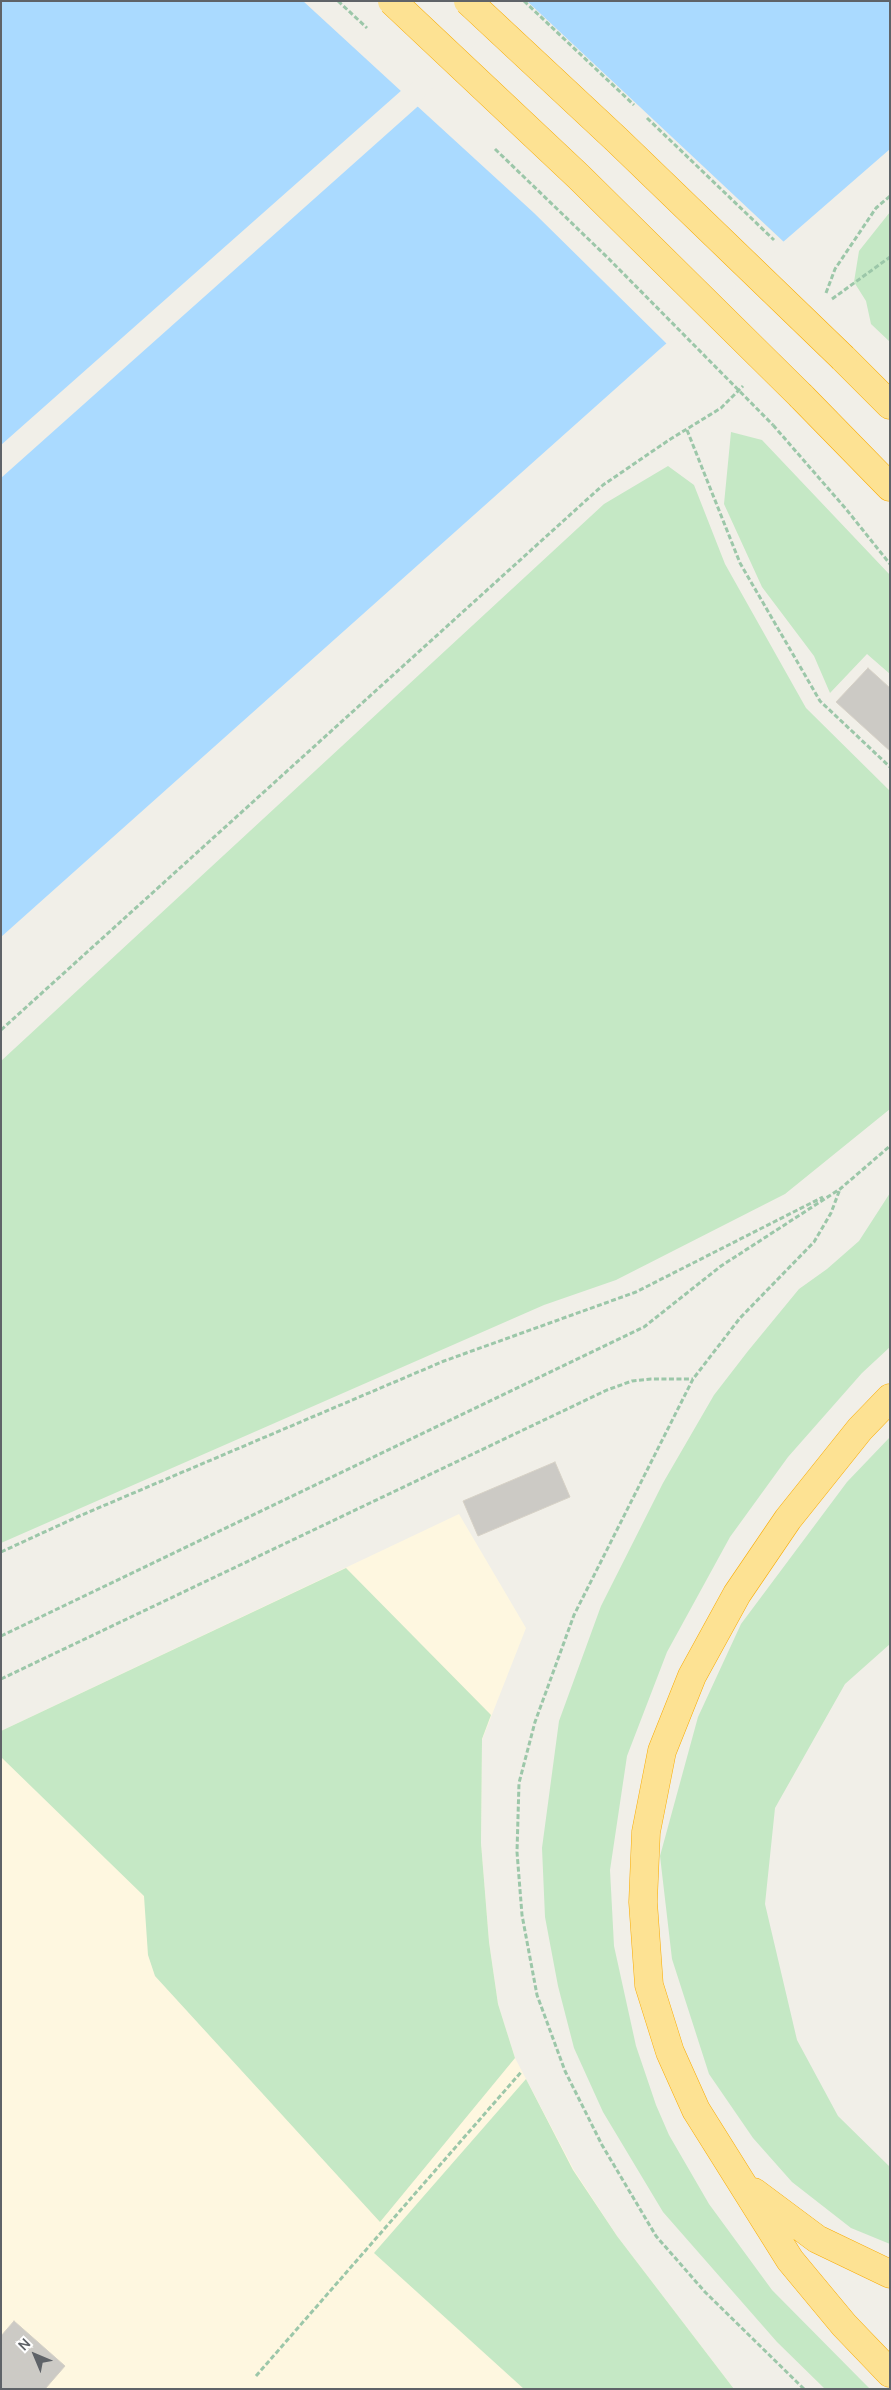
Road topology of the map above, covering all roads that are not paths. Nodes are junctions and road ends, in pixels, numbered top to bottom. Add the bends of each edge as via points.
1 (392, 1) edge
2 (468, 1) edge
3 (890, 405) edge
4 (890, 487) edge
5 (890, 1398) edge
6 (740, 2183) junction
7 (890, 2274) edge
8 (890, 2373) edge

1 - 4 highway, bridge via 579,177
2 - 3 highway, bridge via 617,140
5 - 6 highway via 860,1429 788,1519 737,1594 692,1676 662,1751 646,1832 643,1902 649,1985 670,2052 696,2110
6 - 7 highway via 817,2239
6 - 8 highway via 790,2260 844,2325

